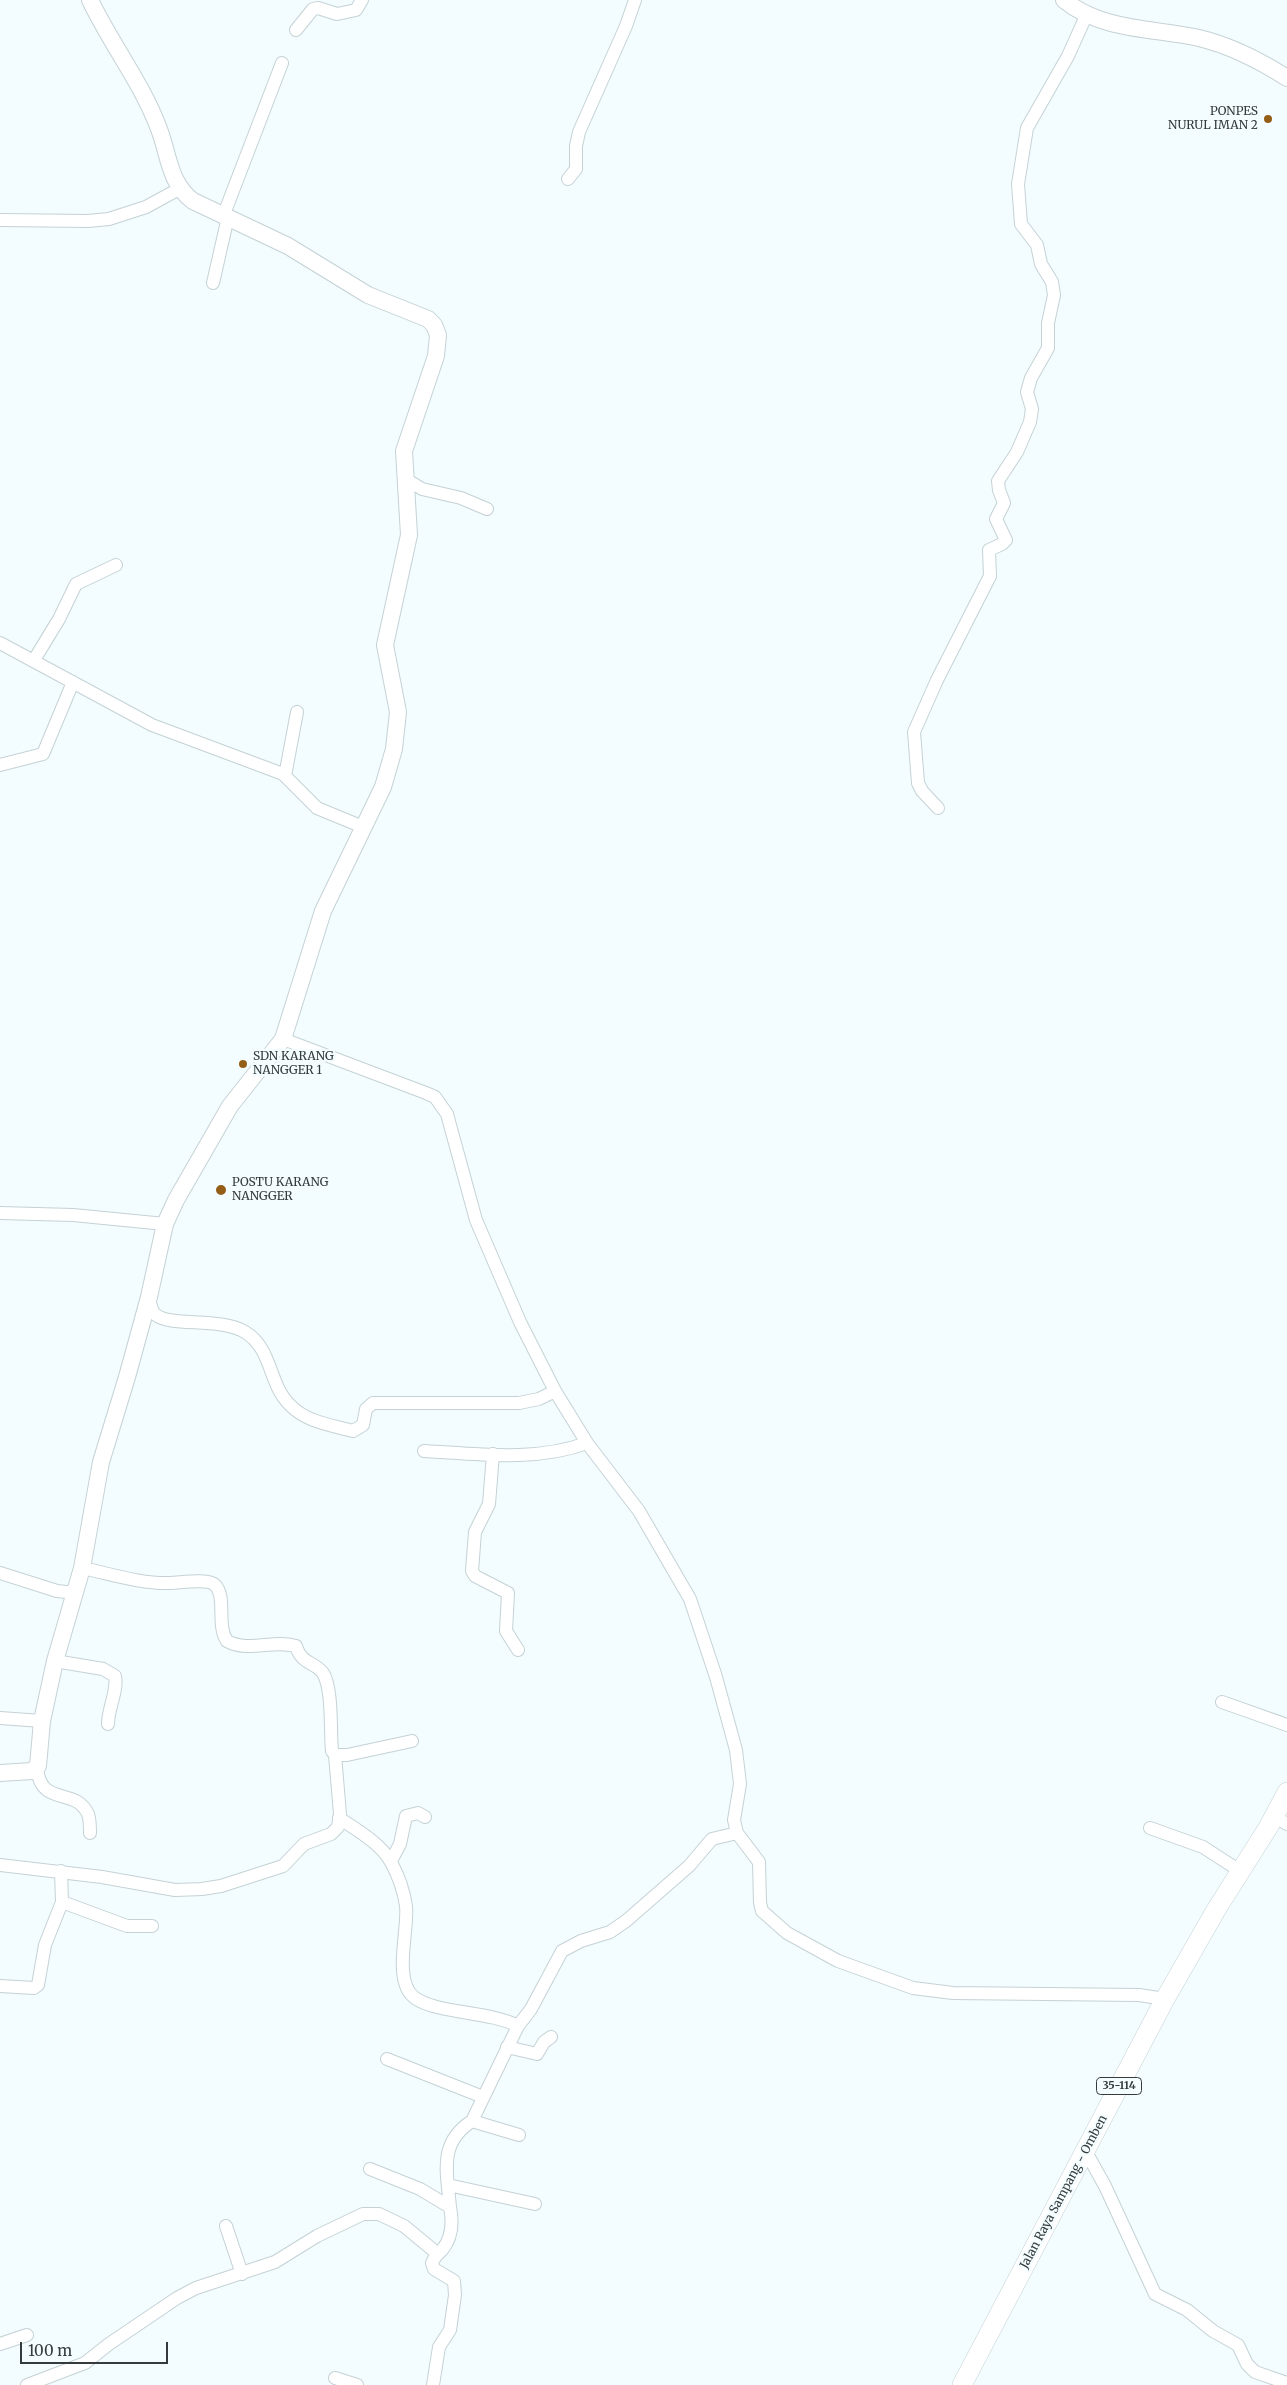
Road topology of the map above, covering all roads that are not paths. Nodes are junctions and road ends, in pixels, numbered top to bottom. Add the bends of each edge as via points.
1 (90, 0) edge
2 (362, 0) edge
3 (635, 0) edge
4 (1064, 0) edge
5 (1086, 16) junction
6 (296, 30) dead end
7 (282, 64) dead end
8 (1287, 78) edge
9 (568, 179) dead end
10 (179, 189) junction
11 (226, 215) junction
12 (0, 220) edge
13 (213, 283) dead end
14 (404, 478) junction
15 (487, 509) dead end
16 (116, 566) dead end
17 (0, 643) edge
18 (34, 660) junction
19 (73, 682) junction
20 (298, 712) dead end
21 (0, 765) edge
22 (285, 776) junction
23 (938, 808) dead end
24 (363, 826) junction
25 (283, 1038) junction
26 (0, 1213) edge
27 (165, 1224) junction
28 (149, 1297) junction
29 (554, 1391) junction
30 (587, 1443) junction
31 (424, 1451) dead end
32 (493, 1454) junction
33 (82, 1568) junction
34 (0, 1573) edge
35 (74, 1593) junction
36 (518, 1650) dead end
37 (55, 1661) junction
38 (1222, 1702) dead end
39 (0, 1718) edge
40 (42, 1721) junction
41 (108, 1724) dead end
42 (1287, 1725) edge
43 (412, 1742) dead end
44 (335, 1755) junction
45 (37, 1768) junction
46 (0, 1772) edge
47 (1287, 1792) edge
48 (425, 1817) dead end
49 (339, 1818) junction
50 (1280, 1820) edge
51 (1150, 1828) dead end
52 (90, 1833) dead end
53 (737, 1833) junction
54 (391, 1861) junction
55 (0, 1865) edge
56 (61, 1871) junction
57 (1240, 1872) junction
58 (62, 1902) junction
59 (152, 1926) dead end
60 (0, 1986) edge
61 (1165, 1999) junction
62 (518, 2026) junction
63 (551, 2037) dead end
64 (507, 2047) junction
65 (387, 2059) dead end
66 (483, 2097) junction
67 (472, 2121) junction
68 (519, 2135) dead end
69 (1086, 2152) junction
70 (370, 2169) dead end
71 (448, 2185) junction
72 (535, 2204) dead end
73 (450, 2207) junction
74 (226, 2226) dead end
75 (438, 2254) junction
76 (242, 2274) junction
77 (27, 2335) dead end
78 (0, 2344) edge
79 (336, 2378) dead end
80 (1287, 2383) edge
81 (27, 2385) edge
82 (357, 2385) edge
83 (433, 2385) edge
84 (962, 2385) edge

1 - 10 street via 147,102
2 - 6 street via 356,10 337,14 313,9
3 - 9 street via 579,132 576,169
4 - 5 street
5 - 8 street via 1107,23 1221,44 1242,52
5 - 23 street via 1068,56 1027,128 1024,143 1018,184 1020,220 1035,241 1041,264 1054,289 1048,323 1048,348 1028,387 1032,409 1030,422 1017,452 998,481 1004,503 996,519 1006,540 989,550 990,576 914,732 918,783
7 - 11 street
10 - 11 street via 193,201
10 - 12 street via 146,207 109,219
11 - 13 street
11 - 14 street via 288,246 368,295 428,319 434,325 438,335 436,356 406,439
14 - 15 street via 422,489 461,498
14 - 24 street via 409,535 386,645 398,712 396,734 382,787
16 - 18 street via 76,584
17 - 18 street
18 - 19 street
19 - 21 street via 43,754
19 - 22 street via 152,725
20 - 22 street
22 - 24 street via 317,808
24 - 25 street via 323,911
25 - 27 street via 230,1106
25 - 29 street via 435,1097 447,1114 480,1228
26 - 27 street via 73,1215
27 - 28 street
28 - 29 street via 153,1311 163,1319 227,1324 248,1333 261,1346 278,1387 292,1407 309,1419 353,1431 361,1428 366,1409 373,1403 519,1403 539,1399
28 - 33 street via 101,1462
29 - 30 street
30 - 32 street via 564,1452 540,1455
30 - 53 street via 639,1511 690,1598 716,1677 737,1757 740,1784 734,1810
31 - 32 street
32 - 36 street via 489,1504 475,1532 472,1571 474,1576 508,1594 506,1631
33 - 35 street
33 - 44 street via 159,1583 211,1582 216,1585 220,1595 221,1627 227,1641 242,1647 296,1646 304,1661 323,1674
34 - 35 street via 57,1591
35 - 37 street
37 - 40 street
37 - 41 street via 103,1669 115,1676
38 - 42 street
39 - 40 street
40 - 45 street
43 - 44 street via 348,1756
44 - 49 street
45 - 46 street
45 - 52 street via 40,1785 44,1789 72,1799 85,1809 89,1815
47 - 50 main road, Jalan Raya Sampang - Omben / 35-114
48 - 54 street via 412,1813 406,1816 400,1844
49 - 54 street via 366,1835
49 - 56 street via 335,1831 304,1844 283,1866 202,1890 176,1890
50 - 57 main road, Jalan Raya Sampang - Omben / 35-114
51 - 57 street via 1203,1847
53 - 61 street via 759,1862 762,1911 787,1933 838,1961 913,1988 938,1992 1112,1994
53 - 62 street via 712,1839 689,1866 626,1922 610,1932 562,1951
54 - 62 street via 406,1905 402,1965 413,1997 424,2003
55 - 56 street
56 - 58 street
57 - 61 main road, Jalan Raya Sampang - Omben / 35-114
58 - 59 street via 127,1926
58 - 60 street via 46,1944 37,1986
61 - 69 main road, Jalan Raya Sampang - Omben / 35-114
62 - 64 street
63 - 64 street via 537,2054
64 - 66 street
65 - 66 street
66 - 67 street
67 - 68 street
67 - 71 street via 461,2128 450,2144 446,2165
69 - 80 street via 1155,2294 1187,2310 1213,2331 1238,2344 1247,2364 1255,2372
69 - 84 main road, Jalan Raya Sampang - Omben / 35-114
70 - 73 street via 420,2189
71 - 72 street
71 - 73 street
73 - 75 street via 451,2233
74 - 76 street
75 - 76 street via 404,2226 379,2214 367,2213 317,2236 275,2262
75 - 83 street via 432,2266 453,2280 455,2296 450,2330 439,2347
76 - 81 street via 196,2288 85,2363
77 - 78 street
79 - 82 street

